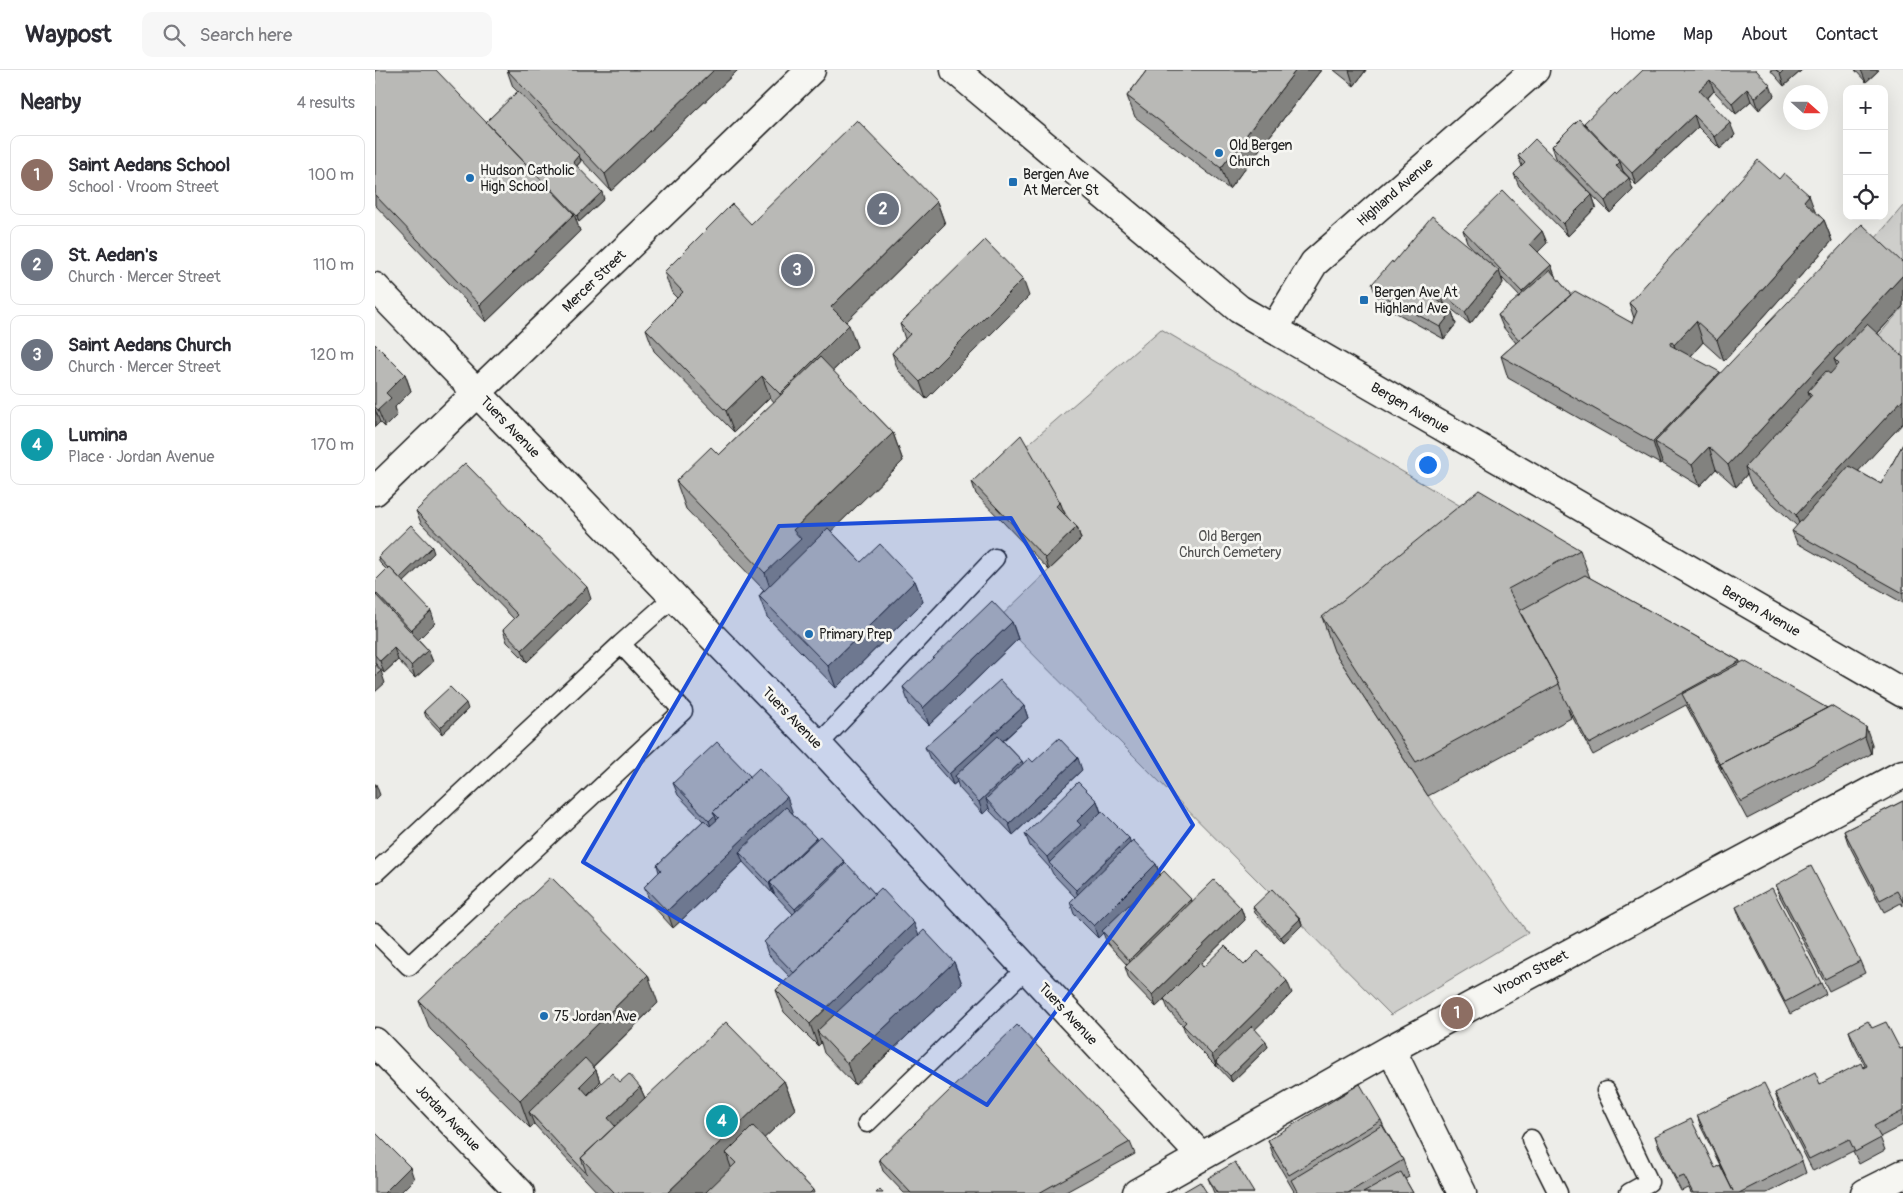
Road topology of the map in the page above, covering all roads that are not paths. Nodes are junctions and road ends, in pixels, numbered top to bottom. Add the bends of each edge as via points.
1 (811, 70) edge
2 (955, 70) edge
3 (1533, 71) edge
4 (375, 287) edge
5 (1274, 329) junction
6 (477, 394) junction
7 (375, 491) edge
8 (995, 558) dead end
9 (673, 597) junction
10 (621, 644) junction
11 (1903, 693) edge
12 (819, 745) junction
13 (1903, 774) edge
14 (375, 873) edge
15 (375, 932) edge
16 (1026, 969) junction
17 (375, 1042) edge
18 (1391, 1049) junction
19 (1606, 1091) dead end
20 (867, 1123) dead end
21 (1531, 1138) dead end
22 (1201, 1156) junction
23 (1903, 1174) edge
24 (521, 1193) edge
25 (1137, 1193) edge
26 (1462, 1193) edge
27 (1558, 1193) edge
28 (1629, 1193) edge
29 (1865, 1193) edge

1 - 6 street, Mercer Street
2 - 5 street, Bergen Avenue via 1239,309
3 - 5 street, Highland Avenue via 1314,263
4 - 6 street, Tuers Avenue
5 - 11 street, Bergen Avenue
6 - 7 street, Mercer Street
6 - 9 street, Tuers Avenue
8 - 12 lane
9 - 10 lane
9 - 12 street, Tuers Avenue
10 - 14 lane
10 - 15 lane via 683,711 409,966
12 - 16 street, Tuers Avenue
13 - 18 street, Vroom Street
16 - 20 lane
16 - 22 street, Tuers Avenue
17 - 24 street, Jordan Avenue
18 - 22 street, Vroom Street
18 - 26 street
19 - 28 lane via 1649,1182
21 - 27 lane
22 - 25 street, Vroom Street
23 - 29 street

